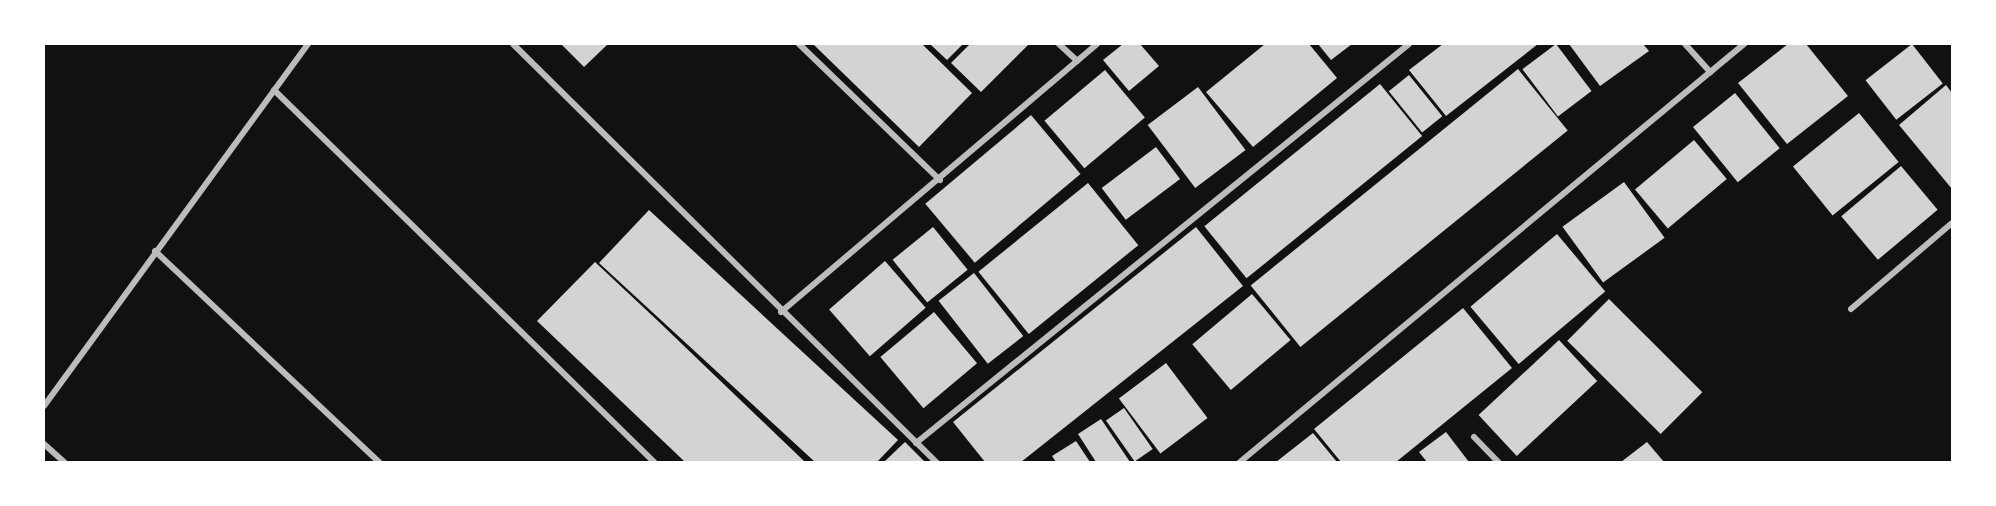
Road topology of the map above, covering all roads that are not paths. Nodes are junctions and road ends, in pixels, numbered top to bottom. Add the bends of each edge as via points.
1 (308, 44) edge
2 (513, 44) edge
3 (799, 44) edge
4 (1059, 44) edge
5 (1097, 44) edge
6 (1409, 44) edge
7 (1685, 44) edge
8 (1744, 44) edge
9 (1077, 61) junction
10 (1710, 72) junction
11 (274, 90) junction
12 (940, 180) junction
13 (1953, 223) edge
14 (155, 251) junction
15 (1851, 309) dead end
16 (781, 312) junction
17 (44, 406) edge
18 (1474, 437) dead end
19 (916, 443) junction
20 (44, 444) edge
21 (64, 462) edge
22 (379, 462) edge
23 (654, 462) edge
24 (936, 462) edge
25 (1240, 462) edge
26 (1498, 462) edge

1 - 11 street
2 - 16 street
3 - 12 street
4 - 9 street
5 - 9 street
6 - 19 street
7 - 10 street
8 - 10 street
9 - 12 street
10 - 25 street
11 - 14 street
11 - 23 street
12 - 16 street
13 - 15 street
14 - 17 street
14 - 22 street
16 - 19 street
18 - 26 street
19 - 24 street
20 - 21 street

